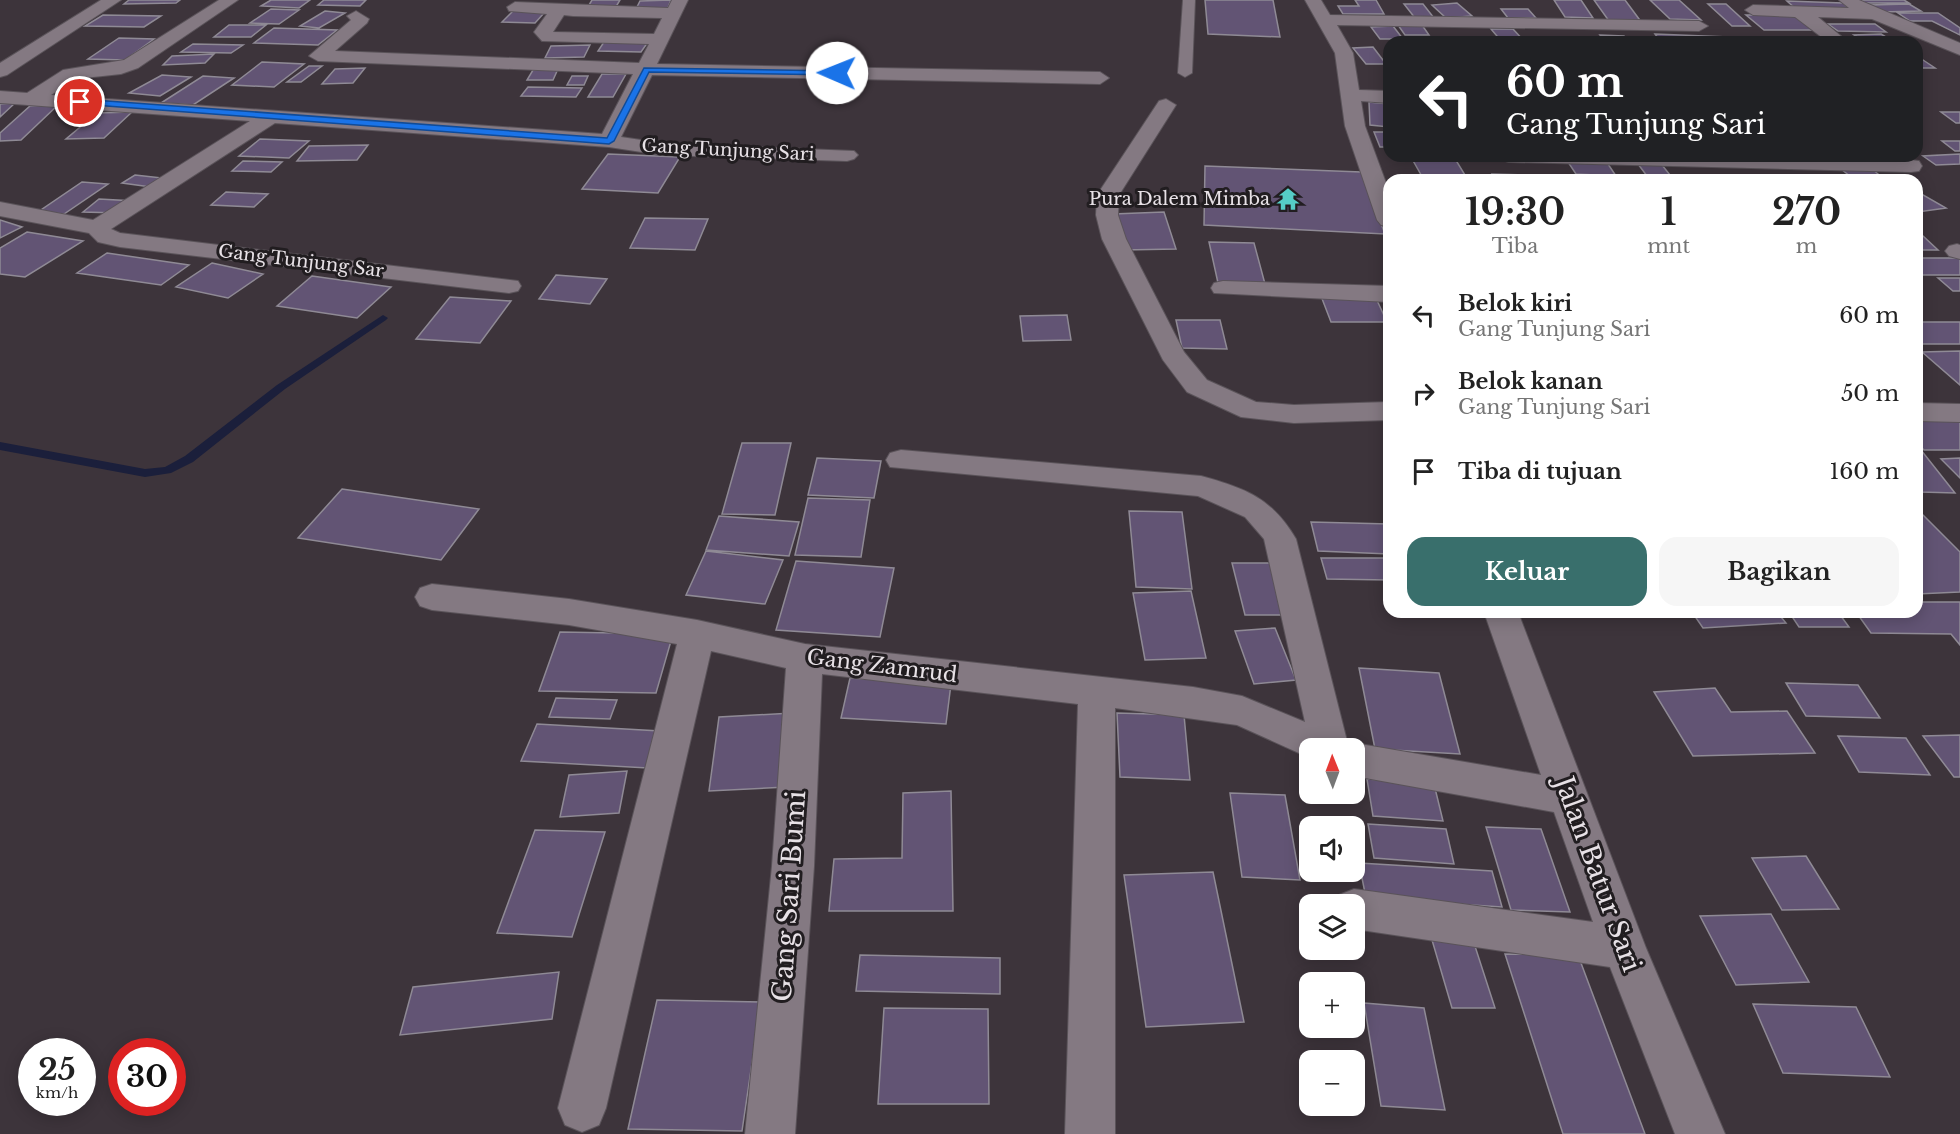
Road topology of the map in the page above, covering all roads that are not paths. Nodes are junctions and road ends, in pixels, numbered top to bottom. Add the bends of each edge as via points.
1 (113, 0) edge
2 (230, 0) edge
3 (1189, 0) edge
4 (1313, 0) edge
5 (1847, 0) edge
6 (515, 7) dead end
7 (676, 7) edge
8 (559, 10) junction
9 (1753, 10) dead end
10 (1799, 11) junction
11 (1870, 14) junction
12 (356, 16) dead end
13 (1326, 20) junction
14 (1699, 26) dead end
15 (1831, 36) edge
16 (662, 39) junction
17 (1957, 46) edge
18 (647, 69) junction
19 (0, 71) edge
20 (1185, 73) dead end
21 (1100, 78) dead end
22 (1350, 95) junction
23 (0, 97) edge
24 (1383, 97) edge
25 (33, 98) junction
26 (1166, 105) dead end
27 (269, 118) junction
28 (609, 141) junction
29 (1363, 152) junction
30 (1383, 153) edge
31 (847, 155) dead end
32 (1777, 162) edge
33 (1911, 165) dead end
34 (1383, 204) edge
35 (0, 209) edge
36 (97, 228) junction
37 (509, 286) dead end
38 (1222, 288) dead end
39 (1383, 294) edge
40 (1383, 411) edge
41 (1923, 412) edge
42 (1960, 413) edge
43 (901, 460) dead end
44 (432, 597) dead end
45 (1502, 618) edge
46 (697, 634) junction
47 (805, 658) junction
48 (1097, 692) junction
49 (1305, 738) edge
50 (1326, 738) edge
51 (1365, 761) edge
52 (1569, 797) junction
53 (1365, 911) edge
54 (1624, 948) junction
55 (582, 1108) dead end
56 (770, 1134) edge
57 (1090, 1134) edge
58 (1700, 1134) edge

1 - 19 street
2 - 25 street via 131,64 70,74
3 - 20 lane
4 - 13 street
5 - 11 street
6 - 8 street
7 - 8 street
7 - 16 street, Gang Tunjung Sari
8 - 16 street via 543,32 548,37
9 - 10 street
10 - 11 street
10 - 15 street
11 - 17 street
12 - 18 street via 360,19 358,23 318,56
13 - 14 street
13 - 22 street via 1344,53
16 - 18 street, Gang Tunjung Sari
18 - 21 street
18 - 28 street, Gang Tunjung Sari
22 - 24 street
22 - 29 street
23 - 25 street, Gang Tunjung Sari
25 - 27 street, Gang Tunjung Sari
26 - 40 street via 1108,195 1107,215 1113,239 1172,354 1197,386 1251,411
27 - 28 street, Gang Tunjung Sari
27 - 36 street
28 - 31 street, Gang Tunjung Sari via 661,148
29 - 30 street
29 - 34 street
32 - 33 street
35 - 36 street, Gang Tunjung Sar
36 - 37 street, Gang Tunjung Sar via 106,237 120,240
38 - 39 street
41 - 42 street
43 - 50 street via 1201,486 1247,503 1269,518 1280,539
44 - 46 street, Gang Zamrud via 569,612
45 - 52 street, Jalan Batur Sari
46 - 47 street, Gang Zamrud
46 - 55 street
47 - 48 street, Gang Zamrud
47 - 56 street, Gang Sari Bumi via 793,866
48 - 49 street, Gang Zamrud via 1242,711
48 - 57 street
51 - 52 street
52 - 54 street, Jalan Batur Sari
53 - 54 street
54 - 58 street, Jalan Batur Sari

